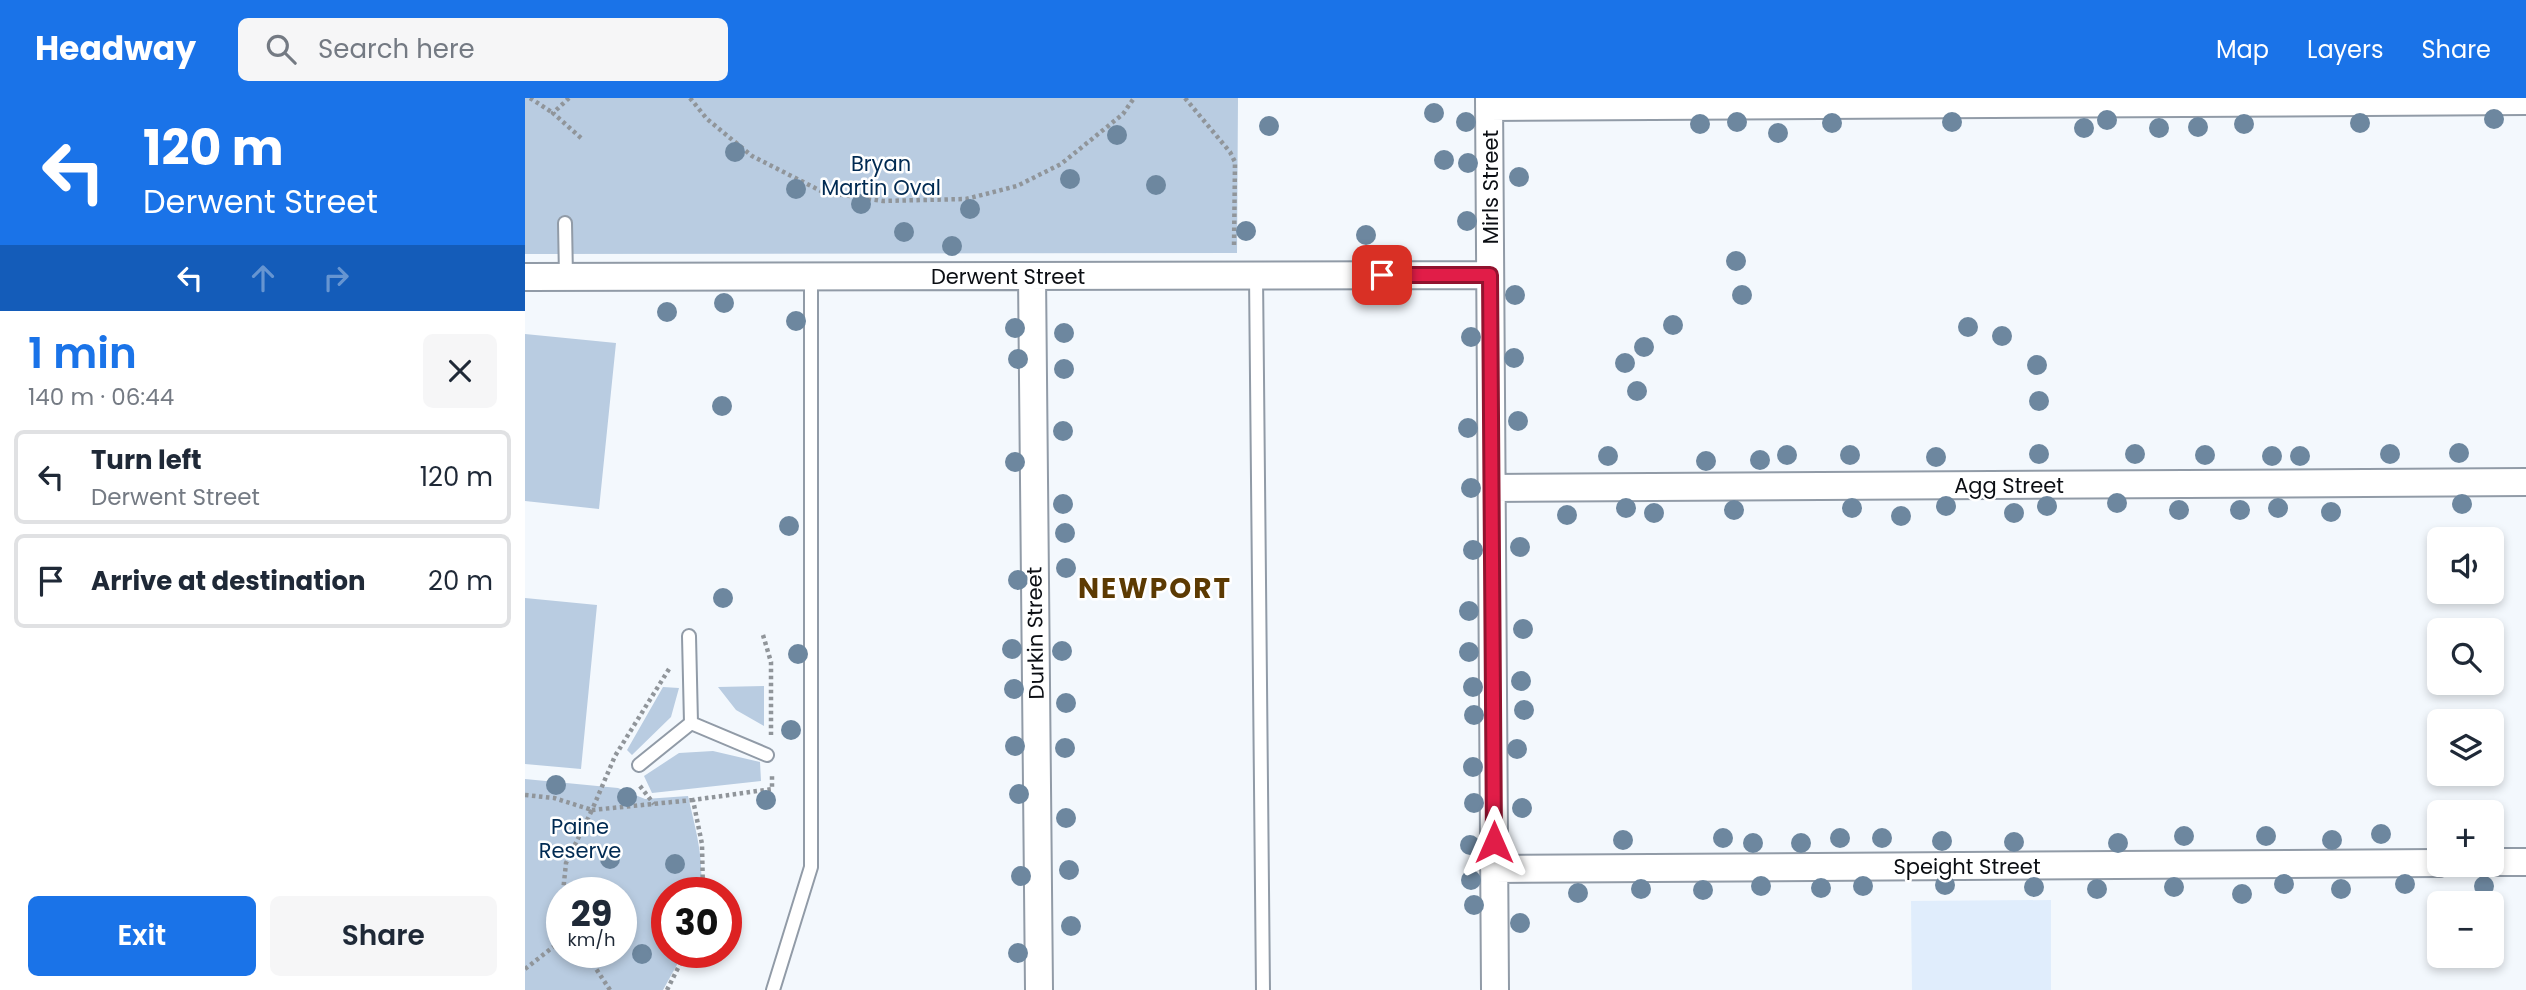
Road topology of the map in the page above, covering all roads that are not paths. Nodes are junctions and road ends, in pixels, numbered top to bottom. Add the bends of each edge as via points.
1 (2526, 101) edge
2 (1489, 103) edge
3 (565, 223) dead end
4 (1490, 275) junction
5 (811, 276) junction
6 (1032, 276) junction
7 (1245, 276) junction
8 (525, 277) edge
9 (566, 277) junction
10 (2526, 482) edge
11 (1491, 488) junction
12 (689, 636) road end
13 (691, 723) junction
14 (767, 755) dead end
15 (639, 765) dead end
16 (2504, 862) edge
17 (2526, 862) edge
18 (2427, 863) edge
19 (1494, 869) junction
20 (773, 990) edge
21 (1039, 990) edge
22 (1263, 990) edge
23 (1495, 990) edge

1 - 2 street
2 - 4 street, Mirls Street
3 - 9 lane
4 - 7 street, Derwent Street
4 - 11 street, Mirls Street
5 - 6 street, Derwent Street
5 - 9 street, Derwent Street
5 - 20 lane via 811,867
6 - 7 street, Derwent Street
6 - 21 street, Durkin Street
7 - 22 lane
8 - 9 street, Derwent Street
10 - 11 street, Agg Street
11 - 19 street, Mirls Street
12 - 13 lane
13 - 14 lane
13 - 15 lane
16 - 17 street
18 - 19 street, Speight Street
19 - 23 street, Mirls Street

